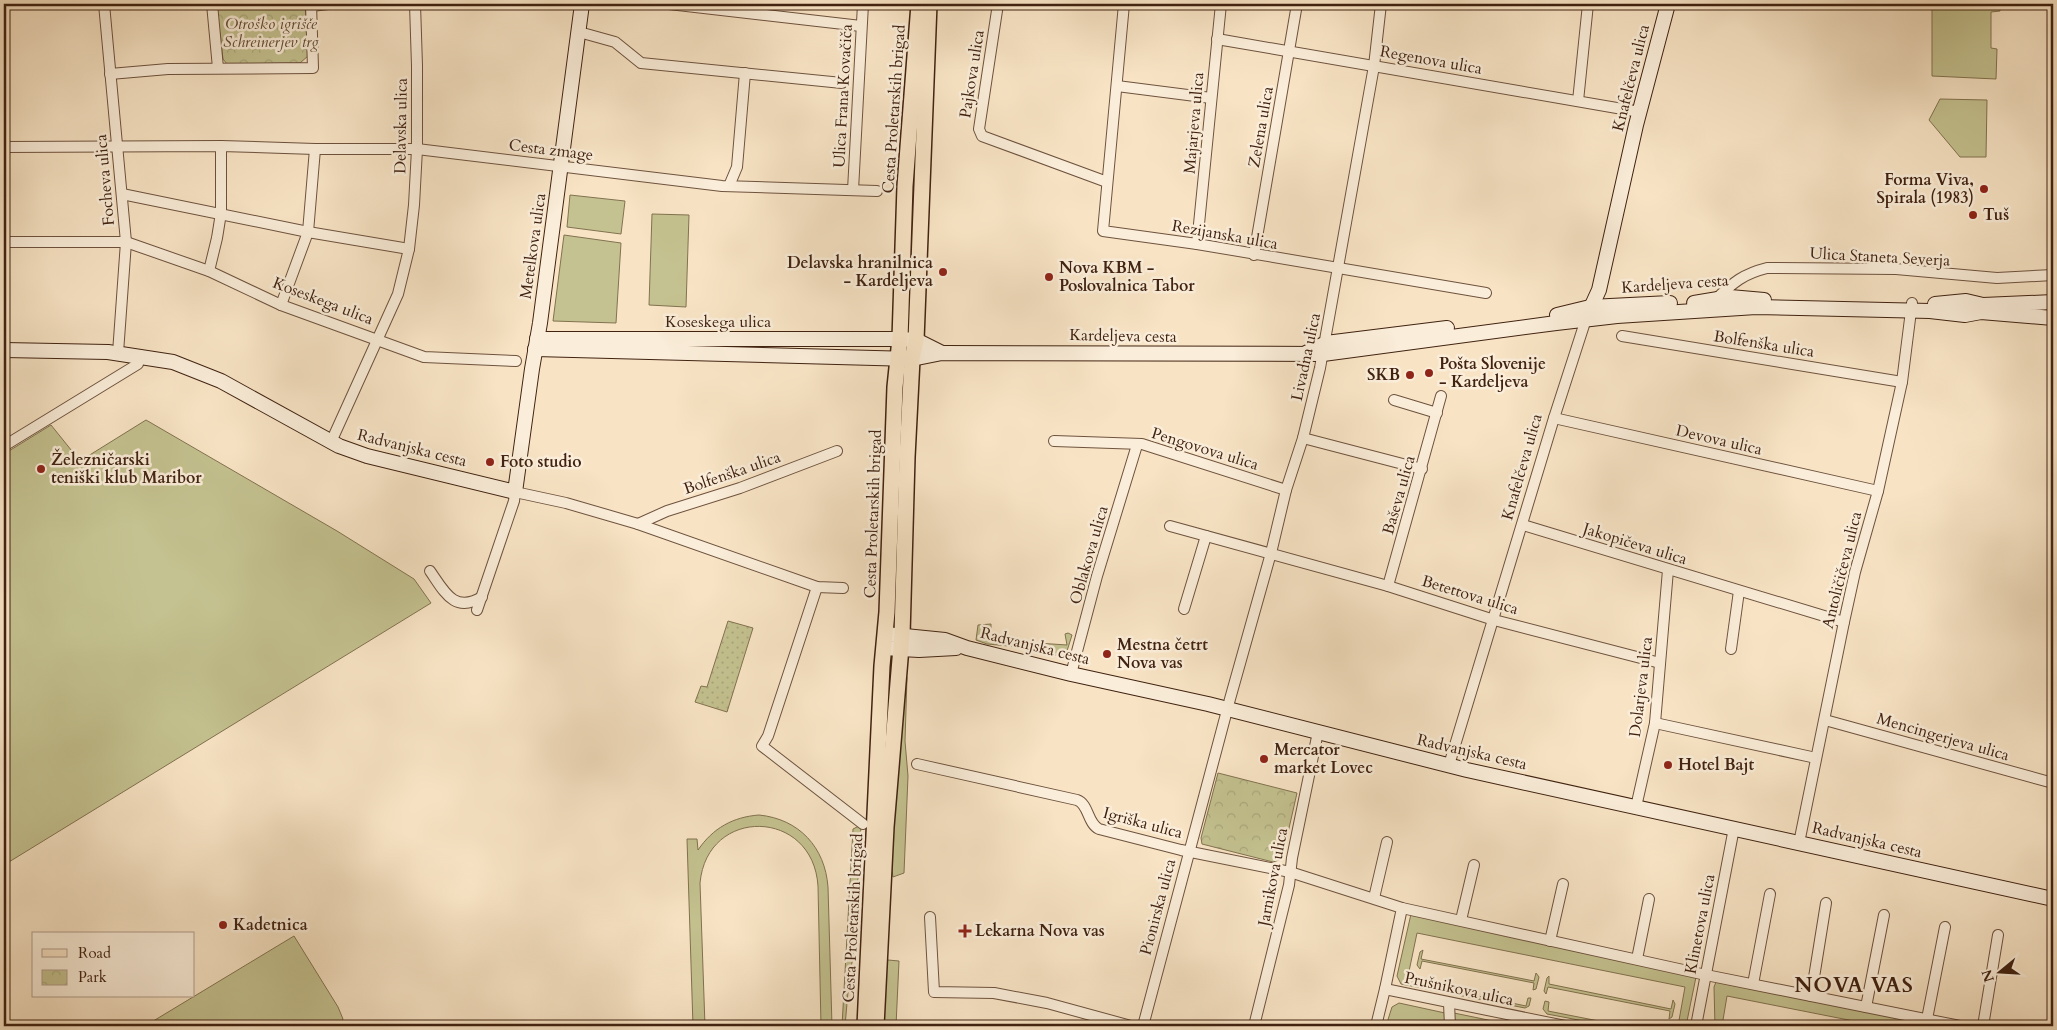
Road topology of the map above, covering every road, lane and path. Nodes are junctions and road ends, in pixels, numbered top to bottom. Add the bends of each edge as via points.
1 (104, 4) edge
2 (212, 4) edge
3 (328, 4) edge
4 (415, 4) edge
5 (582, 4) edge
6 (669, 4) edge
7 (863, 4) edge
8 (919, 4) edge
9 (930, 4) edge
10 (998, 4) edge
11 (1124, 4) edge
12 (1221, 4) edge
13 (1297, 4) edge
14 (1381, 4) edge
15 (1588, 4) edge
16 (1668, 4) edge
17 (311, 5) edge
18 (686, 5) edge
19 (862, 26) junction
20 (579, 32) junction
21 (1217, 39) junction
22 (1289, 51) junction
23 (1374, 66) junction
24 (218, 68) junction
25 (745, 73) junction
26 (110, 74) junction
27 (842, 83) dead end
28 (1117, 86) junction
29 (1211, 98) junction
30 (1578, 101) junction
31 (1640, 112) junction
32 (221, 146) junction
33 (4, 147) edge
34 (117, 147) junction
35 (315, 149) junction
36 (417, 149) junction
37 (561, 166) junction
38 (1107, 182) junction
39 (729, 186) junction
40 (853, 190) junction
41 (877, 191) dead end
42 (122, 194) junction
43 (220, 213) junction
44 (308, 232) junction
45 (4, 242) edge
46 (126, 242) junction
47 (1198, 244) junction
48 (409, 249) junction
49 (1254, 255) junction
50 (1338, 269) junction
51 (209, 271) junction
52 (2053, 275) edge
53 (1486, 293) dead end
54 (1716, 299) junction
55 (2053, 302) edge
56 (281, 305) junction
57 (1911, 307) junction
58 (1588, 313) junction
59 (2053, 318) edge
60 (1622, 336) dead end
61 (900, 339) junction
62 (916, 340) junction
63 (378, 341) junction
64 (536, 344) junction
65 (1324, 349) junction
66 (4, 350) edge
67 (118, 353) junction
68 (942, 353) junction
69 (140, 355) junction
70 (896, 359) junction
71 (912, 359) junction
72 (516, 361) dead end
73 (1902, 382) junction
74 (1442, 396) dead end
75 (1394, 400) dead end
76 (1437, 413) junction
77 (1554, 418) junction
78 (1303, 438) junction
79 (331, 442) junction
80 (1054, 442) dead end
81 (1137, 445) junction
82 (4, 446) edge
83 (836, 451) dead end
84 (1422, 469) junction
85 (1286, 490) junction
86 (1878, 491) junction
87 (515, 492) junction
88 (638, 524) junction
89 (1523, 525) junction
90 (1170, 526) dead end
91 (1206, 536) junction
92 (1271, 553) junction
93 (1668, 570) junction
94 (430, 571) dead end
95 (1388, 586) junction
96 (817, 587) junction
97 (843, 588) dead end
98 (1739, 591) junction
99 (482, 597) junction
100 (1184, 609) dead end
101 (477, 610) dead end
102 (1494, 620) junction
103 (1844, 622) junction
104 (885, 641) junction
105 (901, 642) junction
106 (1731, 650) dead end
107 (1660, 663) junction
108 (1071, 674) junction
109 (1227, 710) junction
110 (1825, 720) junction
111 (1655, 723) junction
112 (1318, 732) junction
113 (1816, 758) junction
114 (917, 764) dead end
115 (1450, 765) junction
116 (2053, 783) edge
117 (1636, 807) junction
118 (864, 824) dead end
119 (1734, 828) junction
120 (1387, 842) dead end
121 (1799, 843) junction
122 (1189, 851) junction
123 (1474, 865) dead end
124 (1290, 872) junction
125 (1563, 884) dead end
126 (1770, 894) dead end
127 (1374, 898) junction
128 (1650, 899) dead end
129 (2053, 899) edge
130 (1826, 903) dead end
131 (1402, 908) junction
132 (1884, 914) dead end
133 (930, 917) dead end
134 (1461, 920) junction
135 (1946, 927) dead end
136 (1998, 935) dead end
137 (1550, 941) junction
138 (1637, 959) junction
139 (1706, 975) junction
140 (1754, 984) junction
141 (1385, 989) junction
142 (1811, 996) junction
143 (1449, 1003) junction
144 (1866, 1007) junction
145 (1927, 1020) junction
146 (865, 1026) edge
147 (876, 1026) edge
148 (1131, 1026) edge
149 (1143, 1026) edge
150 (1254, 1026) edge
151 (1376, 1026) edge
152 (1450, 1026) edge
153 (1565, 1026) edge
154 (1696, 1026) edge
155 (1960, 1026) edge
156 (1983, 1026) edge

1 - 26 street, Focheva ulica
2 - 24 street
3 - 17 street
4 - 36 street, Delavska ulica
5 - 20 street, Metelkova ulica
6 - 18 street
7 - 19 street, Ulica Frana Kovačiča
8 - 61 main road, Cesta Proletarskih brigad via 905,186
9 - 62 main road, Cesta Proletarskih brigad
10 - 38 street, Pajkova ulica via 978,129 982,136
11 - 28 street, Rezijanska ulica
12 - 21 street, Majarjeva ulica
13 - 22 street, Zelena ulica
14 - 23 street, Livadna ulica
15 - 30 street
16 - 31 street, Knafelčeva ulica
17 - 24 street via 313,68
18 - 19 street
19 - 40 street, Ulica Frana Kovačiča
20 - 25 street via 616,42 641,63
20 - 37 street, Metelkova ulica
21 - 22 street, Regenova ulica
21 - 29 street, Majarjeva ulica
22 - 23 street, Regenova ulica
22 - 49 street, Zelena ulica
23 - 30 street, Regenova ulica
23 - 50 street, Livadna ulica
24 - 26 street
25 - 27 street
25 - 39 street via 737,167
26 - 34 street, Focheva ulica
28 - 29 street
28 - 38 street, Rezijanska ulica
29 - 47 street, Majarjeva ulica
30 - 31 street, Regenova ulica
31 - 58 street, Knafelčeva ulica via 1599,290
32 - 34 street, Cesta zmage
32 - 35 street, Cesta zmage
32 - 43 street
33 - 34 street, Cesta zmage
34 - 42 street, Focheva ulica
35 - 36 street, Cesta zmage
35 - 44 street
36 - 37 street, Cesta zmage
36 - 48 street, Delavska ulica
37 - 39 street, Cesta zmage
37 - 64 street, Metelkova ulica
38 - 47 street, Rezijanska ulica via 1103,231
39 - 40 street, Cesta zmage
40 - 41 street, Cesta zmage
42 - 43 street
42 - 46 street, Focheva ulica
43 - 44 street
43 - 51 street
44 - 48 street
44 - 56 street
45 - 46 street, Koseskega ulica
46 - 51 street, Koseskega ulica
46 - 67 street, Focheva ulica
47 - 49 street, Rezijanska ulica
48 - 63 street, Delavska ulica via 398,294
49 - 50 street, Rezijanska ulica
50 - 53 street, Rezijanska ulica
50 - 65 street, Livadna ulica
51 - 56 street, Koseskega ulica
52 - 54 street, Ulica Staneta Severja via 1997,278 1896,269 1768,268 1749,272 1734,281
54 - 57 street, Kardeljeva cesta via 1730,297
54 - 58 street, Kardeljeva cesta
55 - 57 street, Kardeljeva cesta via 1983,305 1966,301
56 - 63 street, Koseskega ulica
57 - 58 street, Kardeljeva cesta via 1756,307
57 - 59 street, Kardeljeva cesta via 1965,315 2013,313
57 - 73 street, Antoličičeva ulica
58 - 65 street, Kardeljeva cesta
58 - 77 street, Knafelčeva ulica
60 - 73 street, Bolfenška ulica
61 - 62 street, Koseskega ulica
61 - 64 street, Koseskega ulica
61 - 70 main road, Cesta Proletarskih brigad
62 - 68 street
62 - 71 main road, Cesta Proletarskih brigad
63 - 72 street, Koseskega ulica via 424,357
63 - 79 street, Delavska ulica
64 - 70 street, Koseskega ulica
64 - 87 street, Metelkova ulica
65 - 68 street, Kardeljeva cesta via 1303,354
65 - 78 street, Livadna ulica
66 - 67 street, Radvanjska cesta
67 - 69 street, Radvanjska cesta
68 - 71 street, Koseskega ulica
69 - 79 street, Radvanjska cesta via 173,362 221,381
69 - 82 street via 138,364
70 - 71 street, Koseskega ulica
70 - 104 main road, Cesta Proletarskih brigad
71 - 105 main road, Cesta Proletarskih brigad
73 - 86 street, Antoličičeva ulica
74 - 76 street, Baševa ulica
75 - 76 street
76 - 84 street, Baševa ulica
77 - 86 street, Devova ulica
77 - 89 street, Knafelčeva ulica
78 - 84 street
78 - 85 street, Livadna ulica
79 - 87 street, Radvanjska cesta via 367,456
80 - 81 street, Pengovova ulica
81 - 85 street, Pengovova ulica
81 - 108 street, Oblakova ulica
83 - 88 street, Bolfenška ulica
84 - 95 street, Baševa ulica
85 - 92 street, Livadna ulica
86 - 103 street, Antoličičeva ulica
87 - 88 street, Radvanjska cesta
87 - 99 street
88 - 96 street, Radvanjska cesta
89 - 93 street, Jakopičeva ulica
89 - 102 street, Knafelčeva ulica
90 - 91 street, Betettova ulica
91 - 92 street, Betettova ulica
91 - 100 street
92 - 95 street, Betettova ulica
92 - 109 street, Livadna ulica
93 - 98 street, Jakopičeva ulica
93 - 107 street, Dolarjeva ulica
94 - 99 street via 448,596 457,602 466,604
95 - 102 street, Betettova ulica
96 - 97 street, Radvanjska cesta
96 - 118 street via 762,746
98 - 103 street, Jakopičeva ulica
98 - 106 street
99 - 101 street
102 - 107 street, Betettova ulica
102 - 115 street, Knafelčeva ulica
103 - 110 street, Antoličičeva ulica
104 - 105 street, Radvanjska cesta
104 - 146 main road, Cesta Proletarskih brigad
105 - 108 street, Radvanjska cesta via 945,640
105 - 147 main road, Cesta Proletarskih brigad via 886,827
107 - 111 street, Dolarjeva ulica
108 - 109 street, Radvanjska cesta
109 - 112 street, Radvanjska cesta
109 - 122 street, Pionirska ulica
110 - 113 street, Antoličičeva ulica
110 - 116 street, Mencingerjeva ulica
111 - 113 street
111 - 117 street, Dolarjeva ulica
112 - 115 street, Radvanjska cesta
112 - 124 street, Jarnikova ulica
113 - 121 street, Antoličičeva ulica
114 - 122 street, Igriška ulica via 1077,800 1083,804 1090,822 1099,829
115 - 117 street, Radvanjska cesta
117 - 119 street, Radvanjska cesta
119 - 121 street, Radvanjska cesta
119 - 139 street, Klinetova ulica
120 - 127 street
121 - 129 street, Radvanjska cesta
122 - 124 street, Igriška ulica
122 - 149 street, Pionirska ulica
123 - 134 street
124 - 127 street, Igriška ulica
124 - 150 street, Jarnikova ulica
125 - 137 street
126 - 140 street
127 - 131 street, Igriška ulica
128 - 138 street
130 - 142 street
131 - 134 street, Igriška ulica
131 - 141 street
132 - 144 street
133 - 148 street via 934,992 994,993 1048,1003
134 - 137 street, Igriška ulica
135 - 145 street
136 - 156 street
137 - 138 street, Igriška ulica
138 - 139 street, Igriška ulica
139 - 140 street, Igriška ulica
139 - 154 street, Klinetova ulica
140 - 142 street, Igriška ulica
141 - 143 street, Prušnikova ulica
141 - 151 street, Prušnikova ulica
142 - 144 street, Igriška ulica
143 - 152 street
143 - 153 street, Prušnikova ulica
144 - 145 street, Igriška ulica
145 - 155 street, Igriška ulica

